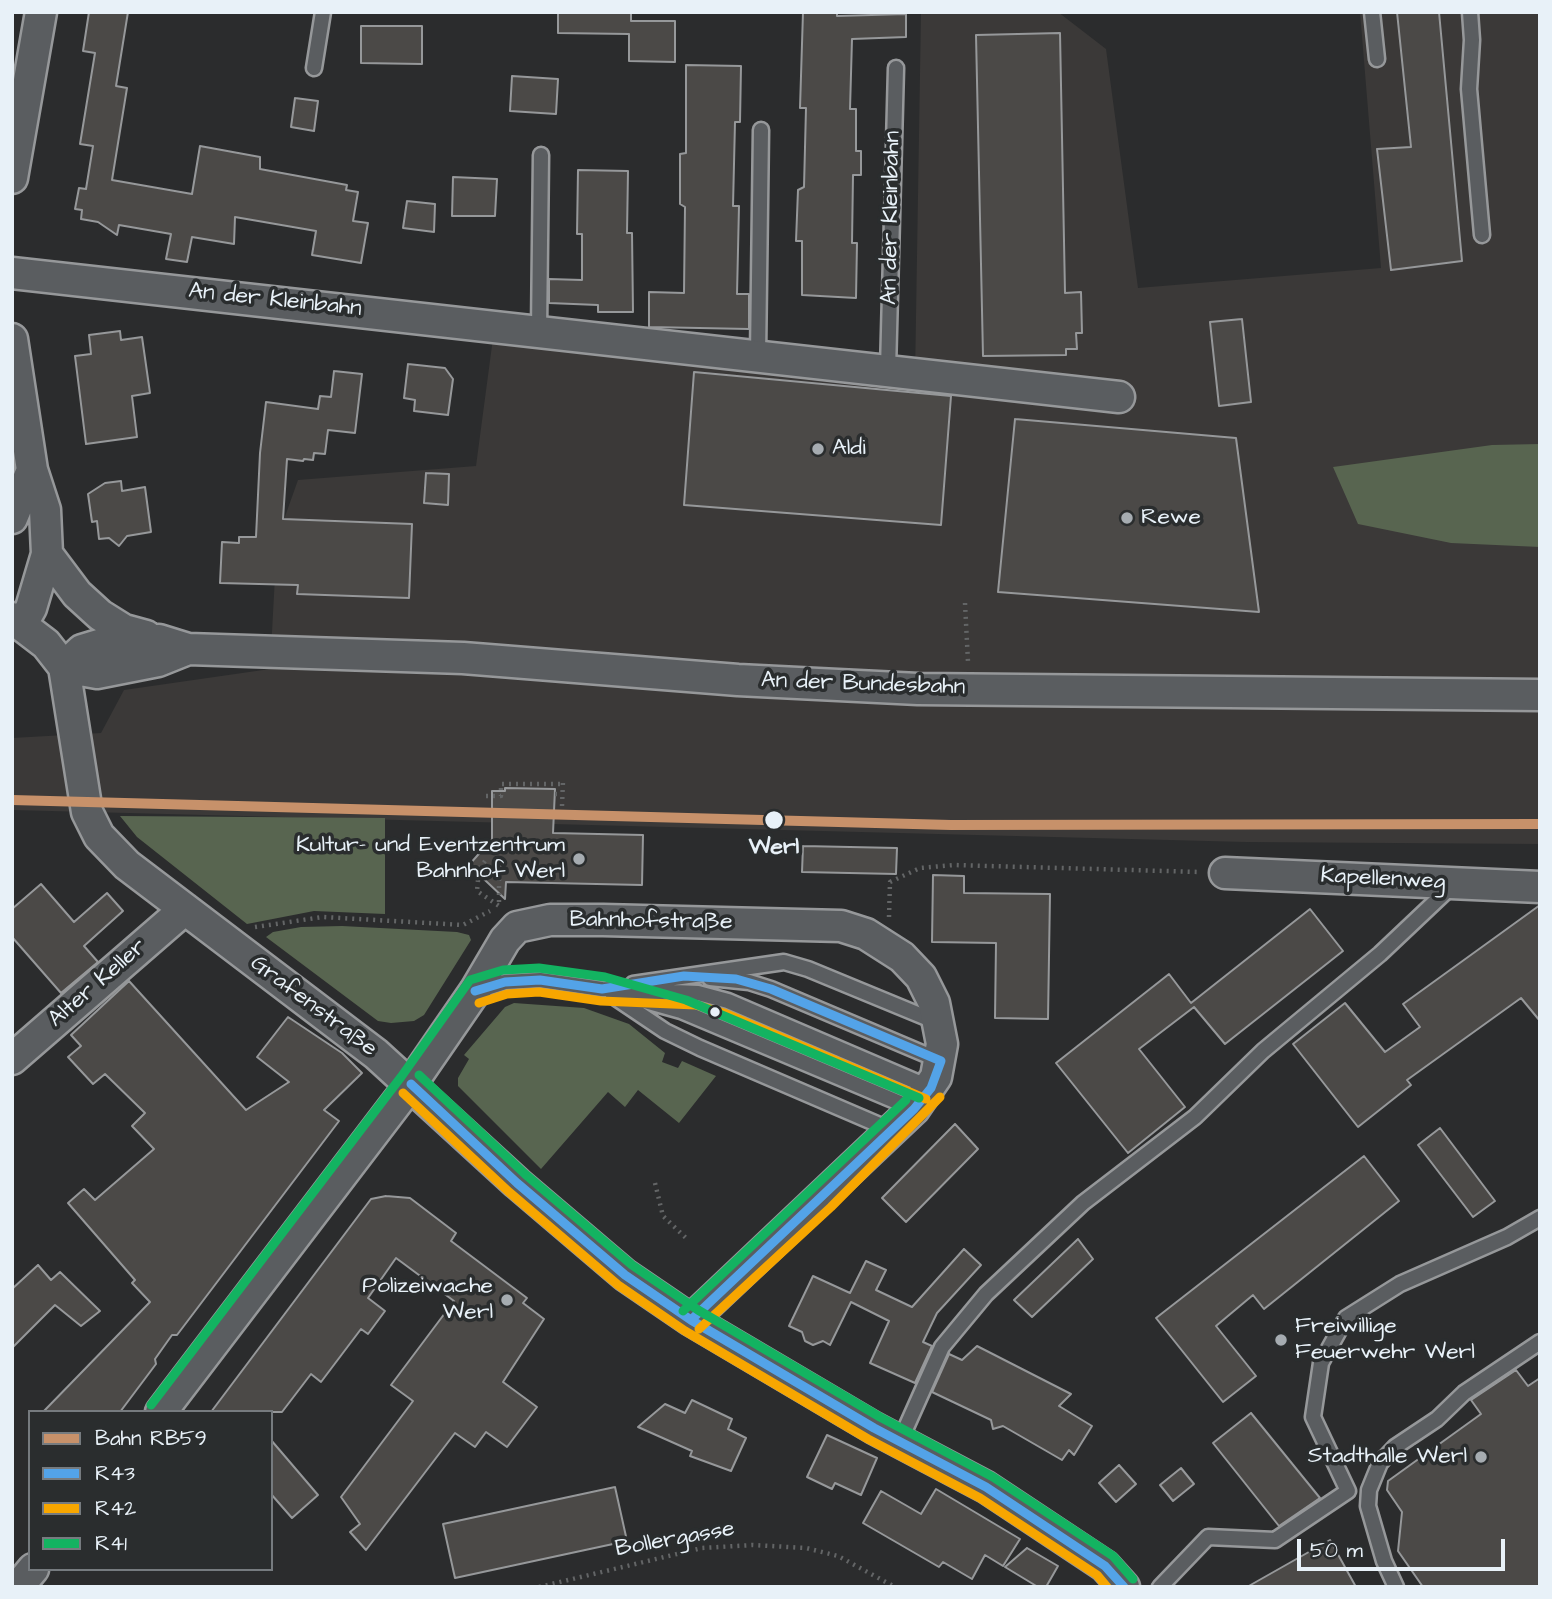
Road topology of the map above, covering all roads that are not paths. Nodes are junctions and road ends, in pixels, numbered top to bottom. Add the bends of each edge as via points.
1 (41, 12) edge
2 (323, 12) edge
3 (1372, 12) edge
4 (1469, 12) edge
5 (1377, 59) dead end
6 (314, 68) dead end
7 (896, 68) dead end
8 (761, 130) dead end
9 (541, 155) dead end
10 (12, 178) edge
11 (1482, 235) dead end
12 (12, 273) edge
13 (538, 330) junction
14 (12, 339) edge
15 (758, 355) junction
16 (888, 369) junction
17 (1119, 397) dead end
18 (32, 470) junction
19 (12, 518) edge
20 (47, 554) junction
21 (17, 621) edge
22 (159, 640) junction
23 (188, 649) junction
24 (64, 667) junction
25 (1540, 695) edge
26 (1225, 873) road end
27 (1455, 883) junction
28 (1540, 887) edge
29 (185, 909) junction
30 (684, 976) junction
31 (602, 989) junction
32 (475, 991) junction
33 (940, 1024) junction
34 (12, 1059) edge
35 (411, 1084) junction
36 (928, 1086) junction
37 (891, 1130) junction
38 (1540, 1218) edge
39 (691, 1321) junction
40 (1540, 1342) edge
41 (163, 1410) edge
42 (900, 1441) junction
43 (31, 1571) edge
44 (18, 1587) edge
45 (1124, 1587) edge
46 (1160, 1587) edge
47 (1396, 1587) edge

1 - 10 street
2 - 6 lane
3 - 5 lane
4 - 11 lane via 1469,89
7 - 16 lane, An der Kleinbahn
8 - 15 lane
9 - 13 lane
12 - 13 street, An der Kleinbahn
13 - 15 street, An der Kleinbahn
14 - 18 street
15 - 16 street, An der Kleinbahn
16 - 17 street, An der Kleinbahn
18 - 19 street
18 - 20 street via 45,510
20 - 21 street via 31,608
20 - 22 street via 77,594 100,615 124,630
21 - 24 street via 46,643
22 - 23 street, An der Bundesbahn
22 - 24 street, An der Bundesbahn via 105,643 82,650
23 - 24 street, An der Bundesbahn via 158,661 97,673
23 - 25 street, An der Bundesbahn via 463,658 738,680 970,689
24 - 29 street, Grafenstraße via 83,801 92,825 127,865
26 - 27 street, Kapellenweg
27 - 28 street, Kapellenweg
27 - 42 lane via 1195,1116 1083,1203 986,1294 942,1347
29 - 34 street, Alter Keller
29 - 35 street, Grafenstraße
30 - 31 lane
30 - 33 lane via 770,963 794,964
30 - 36 lane via 736,979 771,989
31 - 32 lane via 540,980 505,982
31 - 36 lane
31 - 36 lane via 698,993 728,1001
31 - 37 lane via 665,1031
32 - 33 street, Bahnhofstraße via 505,940 517,927 533,921 841,926 866,934 902,957 921,977
32 - 35 street, Bahnhofstraße
33 - 36 street, Bahnhofstraße
35 - 39 street, Grafenstraße via 615,1267
35 - 41 street, Bahnhofstraße
36 - 37 street
37 - 39 street
38 - 46 lane via 1401,1284 1346,1318 1321,1363 1313,1417 1348,1492 1275,1540 1208,1537
39 - 42 street, Grafenstraße
40 - 47 lane via 1464,1392 1380,1463 1368,1506
42 - 45 street, Grafenstraße via 986,1487 1105,1566
43 - 44 street

